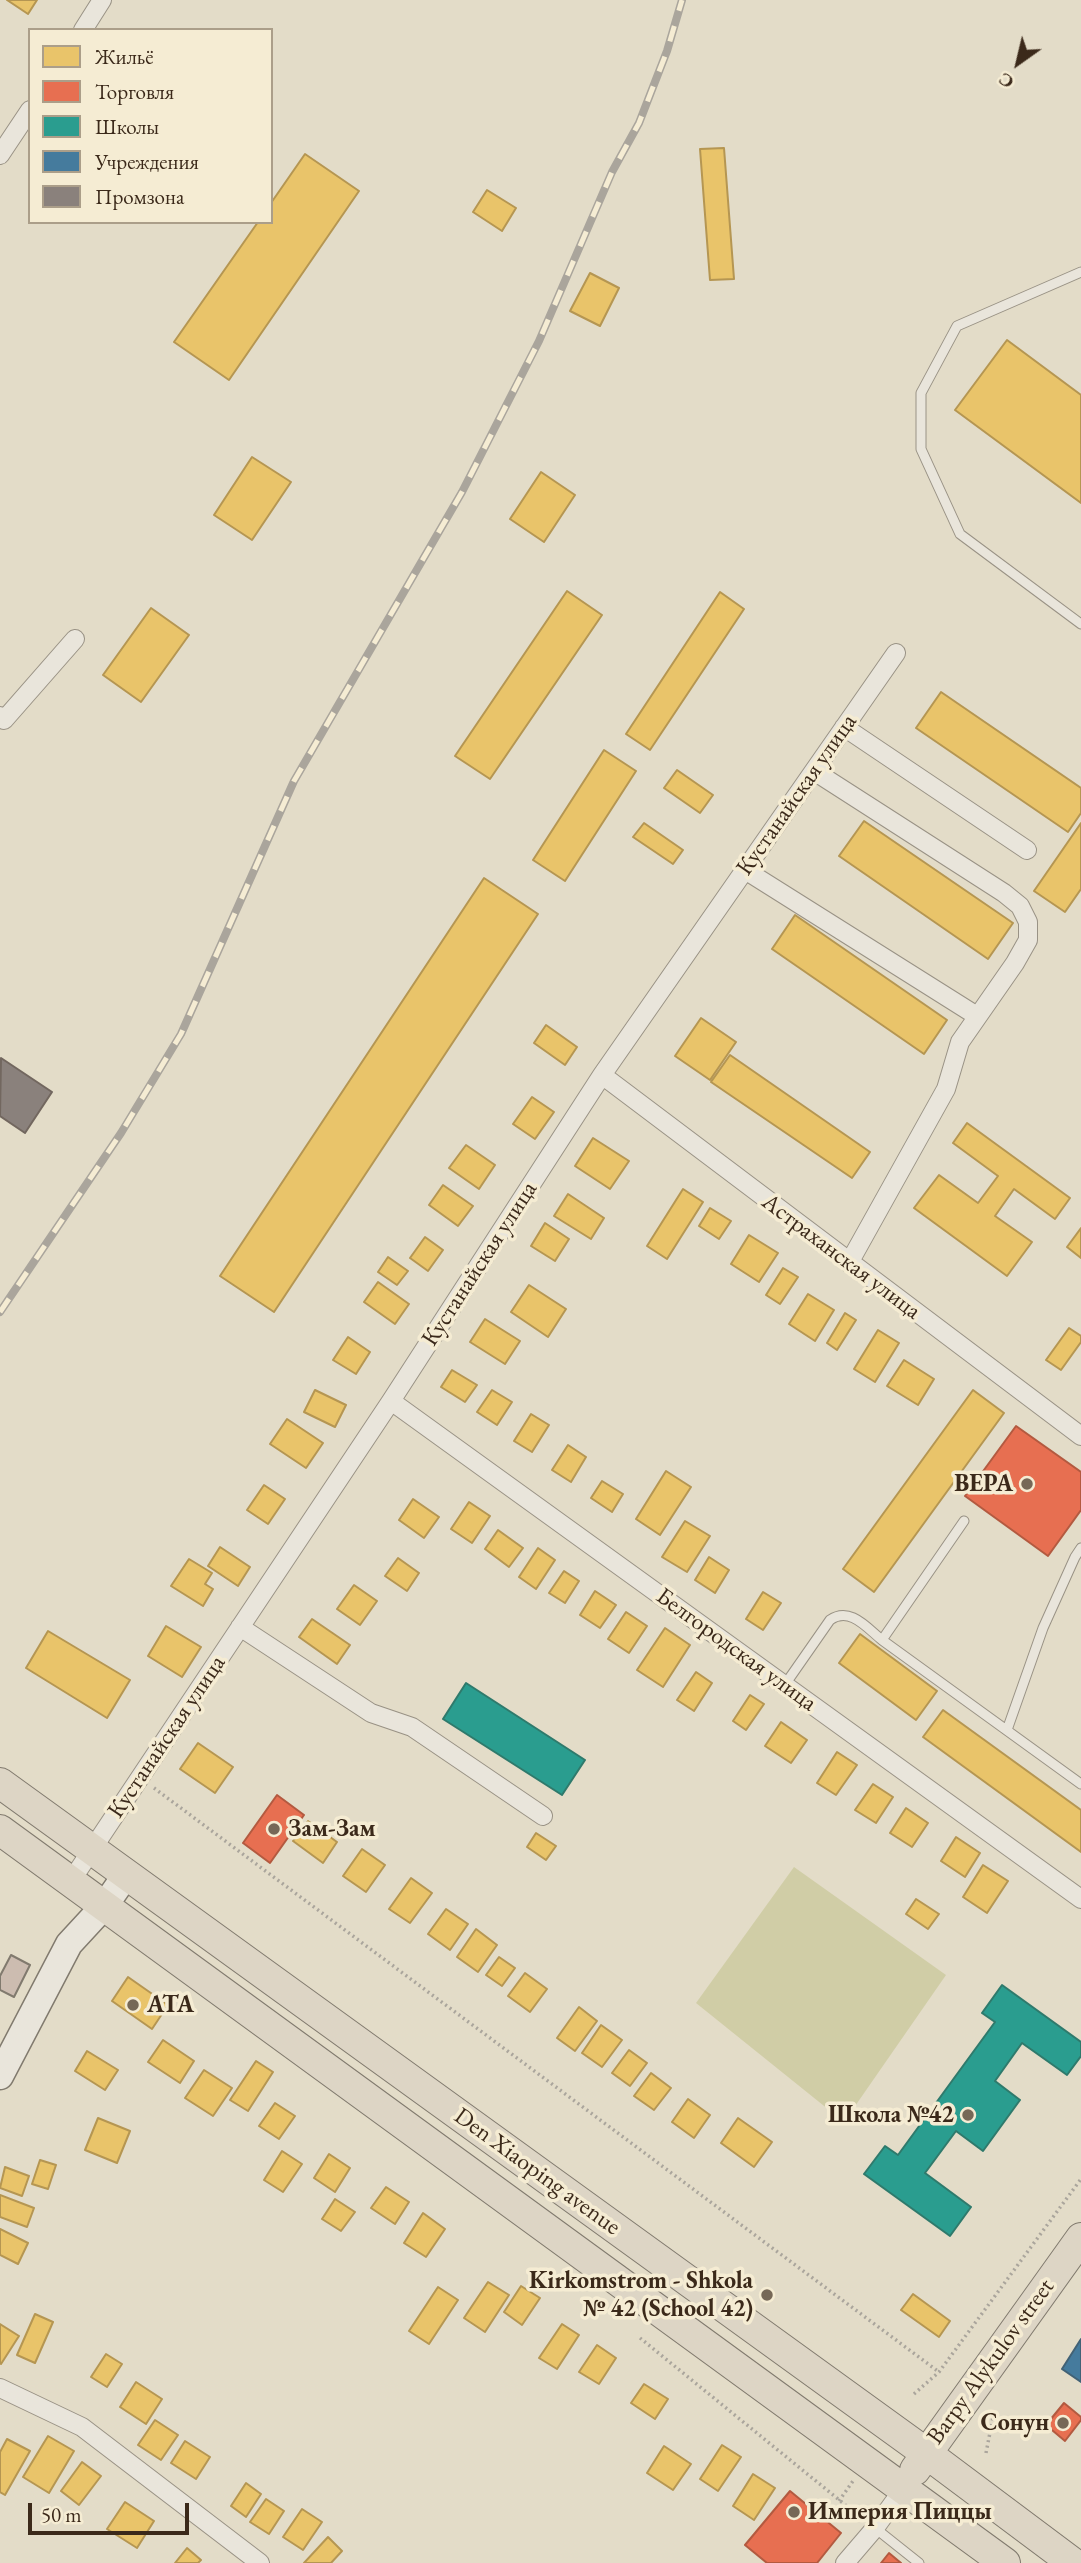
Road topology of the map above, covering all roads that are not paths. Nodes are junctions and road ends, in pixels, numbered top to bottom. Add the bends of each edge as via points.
1 (102, 0) edge
2 (84, 28) edge
3 (28, 113) edge
4 (0, 155) edge
5 (1081, 272) edge
6 (1081, 624) edge
7 (75, 639) dead end
8 (896, 653) dead end
9 (0, 716) edge
10 (844, 727) junction
11 (814, 771) junction
12 (1027, 850) dead end
13 (745, 870) junction
14 (977, 1016) junction
15 (602, 1075) junction
16 (849, 1263) junction
17 (391, 1401) junction
18 (1081, 1436) edge
19 (964, 1521) dead end
20 (1081, 1548) edge
21 (240, 1627) junction
22 (882, 1640) junction
23 (784, 1686) junction
24 (1007, 1730) junction
25 (0, 1783) edge
26 (1081, 1784) edge
27 (543, 1816) dead end
28 (0, 1830) edge
29 (92, 1850) junction
30 (126, 1875) junction
31 (71, 1881) junction
32 (1081, 1899) edge
33 (105, 1905) junction
34 (0, 2076) edge
35 (1081, 2238) edge
36 (0, 2388) edge
37 (926, 2453) junction
38 (904, 2488) junction
39 (875, 2528) junction
40 (260, 2563) edge
41 (845, 2563) edge
42 (919, 2563) edge
43 (1005, 2563) edge
44 (1073, 2563) edge

1 - 2 street
3 - 4 street
5 - 6 lane via 957,326 921,393 921,449 960,534
7 - 9 street via 4,720
8 - 10 street, Кустанайская улица
10 - 11 street, Кустанайская улица
10 - 12 street
11 - 13 street, Кустанайская улица
11 - 14 street via 1020,906 1028,922 1028,940
13 - 14 street
13 - 15 street, Кустанайская улица
14 - 16 street via 960,1041 946,1088
15 - 16 street, Астраханская улица
15 - 17 street, Кустанайская улица
16 - 18 street, Астраханская улица
17 - 21 street, Кустанайская улица
17 - 23 street, Белгородская улица
19 - 22 lane
20 - 24 lane via 1043,1628
21 - 27 street via 371,1713 412,1727
21 - 29 street, Кустанайская улица
22 - 23 lane via 855,1618 837,1615
22 - 24 lane
23 - 32 street, Белгородская улица
24 - 26 lane
25 - 29 main road, Den Xiaoping avenue
28 - 31 main road, Den Xiaoping avenue
29 - 30 main road, Den Xiaoping avenue
29 - 31 street, Кустанайская улица
30 - 33 street
30 - 37 main road, Den Xiaoping avenue
31 - 33 main road, Den Xiaoping avenue
33 - 34 street via 69,1944
33 - 38 main road, Den Xiaoping avenue
35 - 37 main road, Barpy Alykulov street
36 - 40 street via 82,2427
37 - 38 main road, Barpy Alykulov street
37 - 44 main road, Den Xiaoping avenue
38 - 39 street
38 - 43 main road, Den Xiaoping avenue
39 - 41 street
39 - 42 lane

